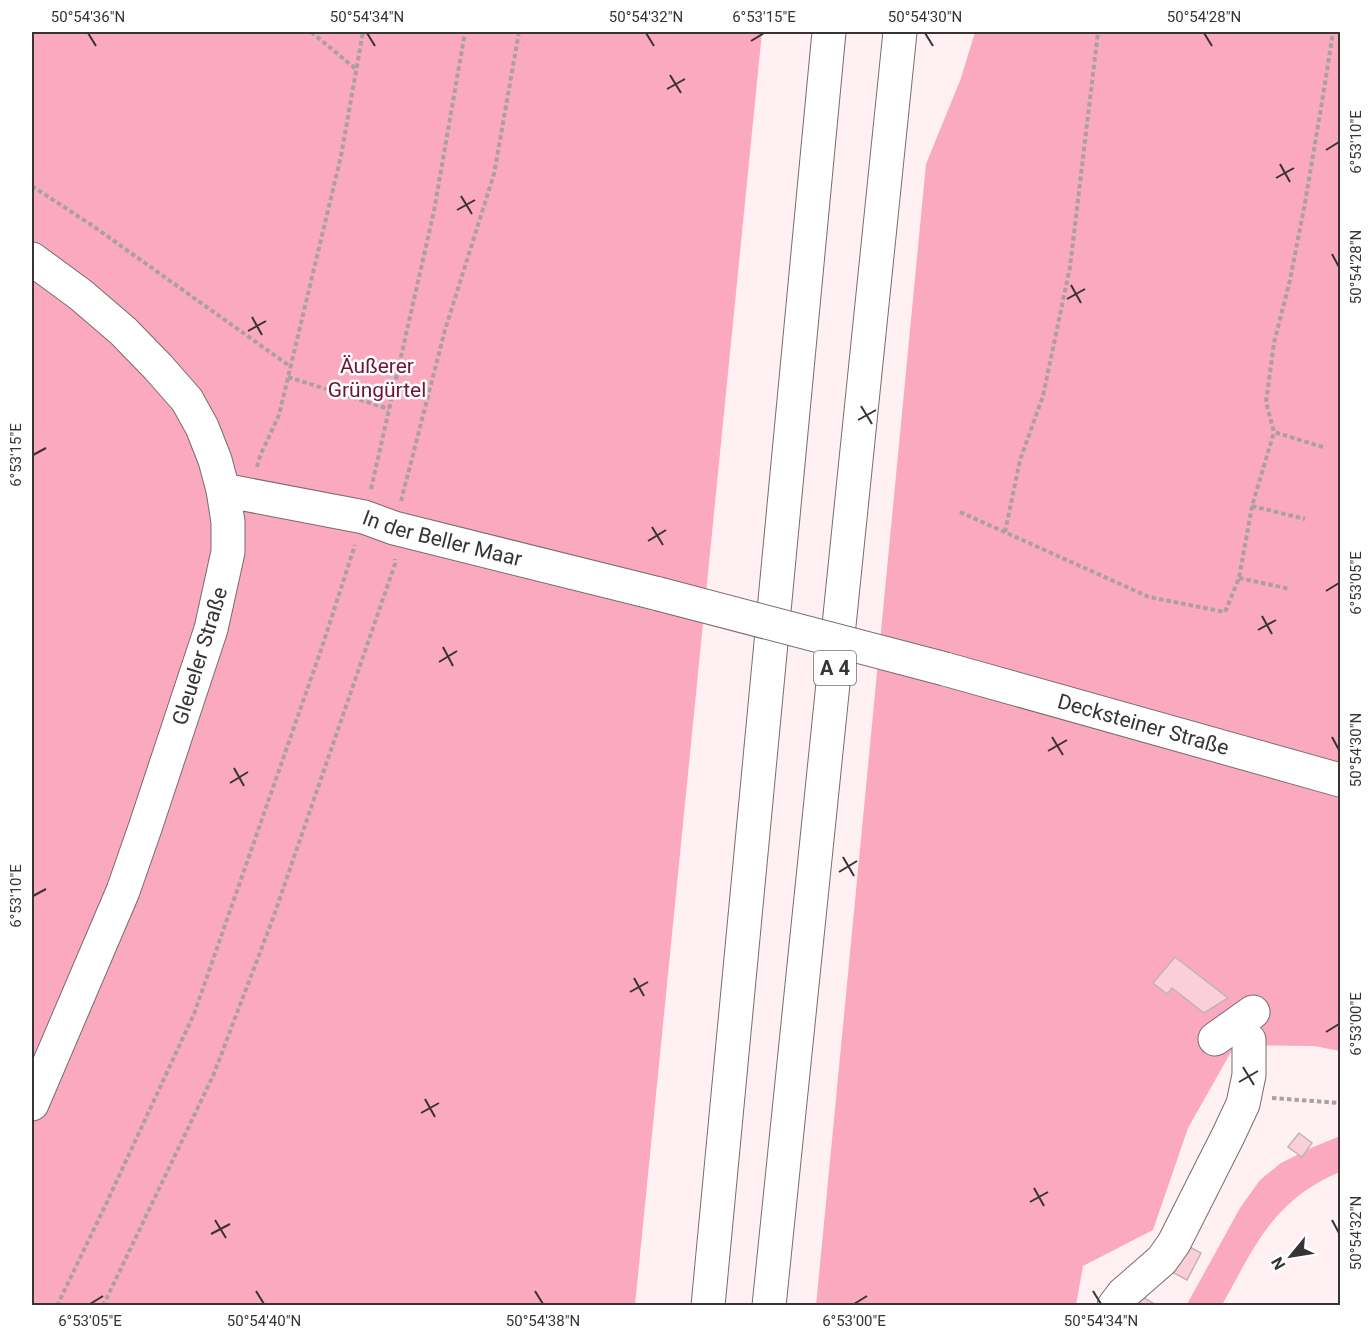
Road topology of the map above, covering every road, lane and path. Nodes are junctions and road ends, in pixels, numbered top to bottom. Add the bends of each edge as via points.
1 (310, 32) edge
2 (363, 32) edge
3 (465, 32) edge
4 (519, 32) edge
5 (830, 32) edge
6 (900, 32) edge
7 (1098, 32) edge
8 (1332, 32) edge
9 (356, 70) junction
10 (32, 186) edge
11 (32, 259) edge
12 (291, 367) junction
13 (288, 376) junction
14 (389, 409) junction
15 (1274, 432) junction
16 (1323, 447) dead end
17 (236, 493) junction
18 (1252, 506) junction
19 (960, 512) dead end
20 (364, 517) junction
21 (1305, 519) dead end
22 (394, 528) junction
23 (1005, 532) junction
24 (1239, 578) junction
25 (1290, 588) dead end
26 (945, 669) joint
27 (1341, 780) edge
28 (1215, 1039) dead end
29 (1244, 1095) junction
30 (1341, 1103) edge
31 (32, 1104) edge
32 (57, 1305) edge
33 (103, 1305) edge
34 (708, 1305) edge
35 (769, 1305) edge
36 (1114, 1305) edge

1 - 9 path
2 - 9 path
3 - 14 path via 434,211
4 - 22 path via 494,174 445,330
5 - 34 main road
6 - 35 main road, A 4
7 - 23 path via 1070,267 1043,396 1020,460
8 - 15 path via 1305,203 1274,343 1266,402
9 - 12 path via 341,156
10 - 12 path
11 - 17 main road, Gleueler Straße via 123,331 187,400 215,460
12 - 13 path
13 - 14 path
13 - 17 path via 279,415 260,456
14 - 20 path
15 - 16 path
15 - 18 path
17 - 20 main road, In der Beller Maar
17 - 31 main road, Gleueler Straße via 211,629 145,828 123,891
18 - 21 path
18 - 24 path
19 - 23 path
20 - 22 main road, In der Beller Maar
20 - 32 path via 194,1014
22 - 26 main road, In der Beller Maar, bridge
22 - 33 path via 395,564 272,921 218,1065
23 - 24 path via 1149,597 1225,612
24 - 25 path
26 - 27 main road, Decksteiner Straße
28 - 29 main road via 1251,1026
29 - 30 path
29 - 36 main road via 1228,1136 1174,1243 1162,1260

